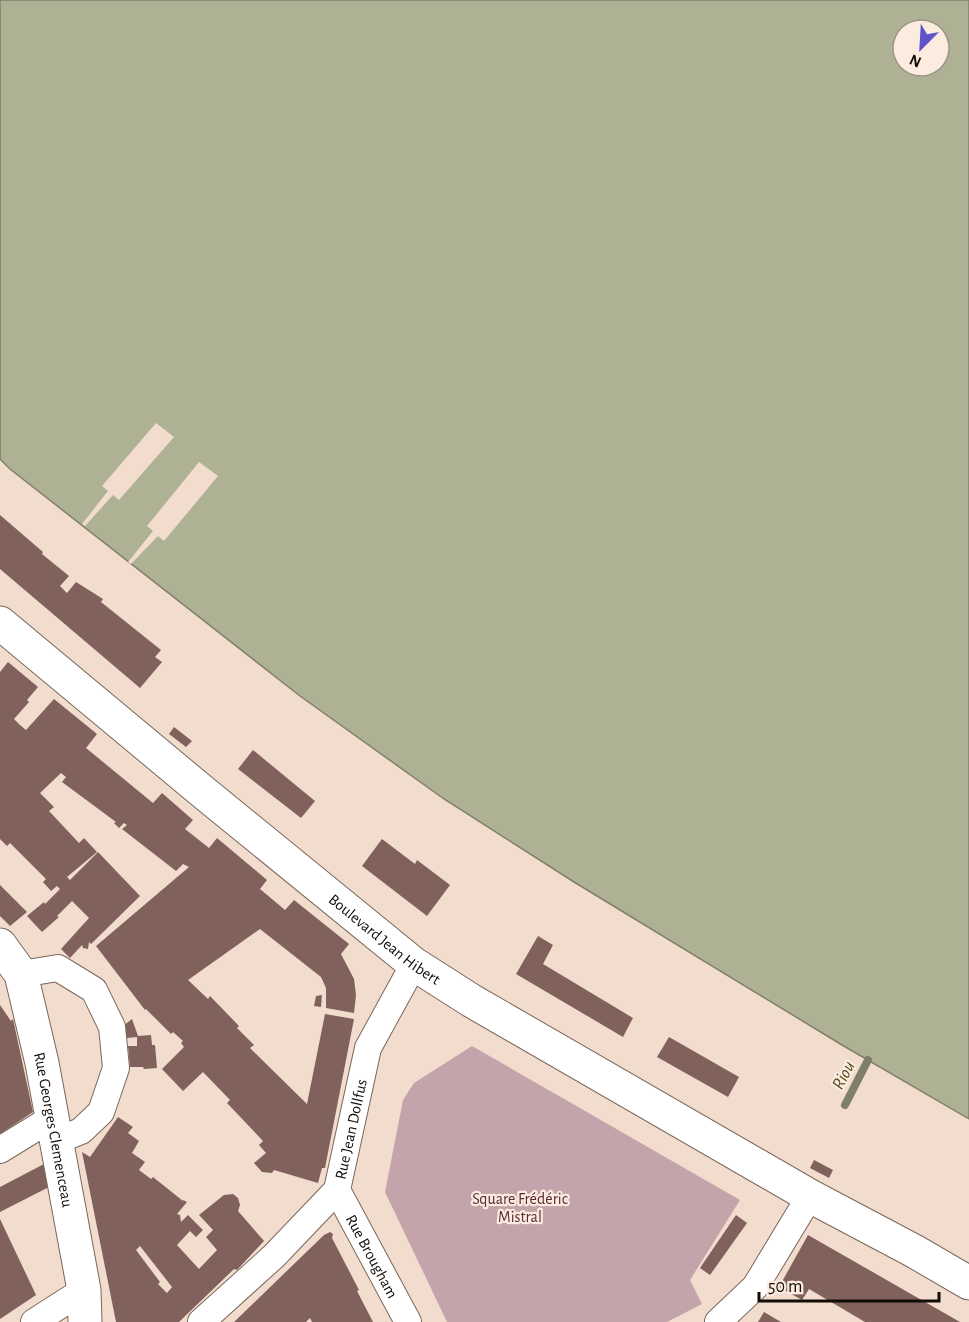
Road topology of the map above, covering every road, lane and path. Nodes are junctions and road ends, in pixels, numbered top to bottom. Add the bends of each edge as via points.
1 (0, 623) edge
2 (0, 945) edge
3 (414, 964) junction
4 (21, 974) junction
5 (54, 1129) junction
6 (0, 1150) edge
7 (337, 1190) junction
8 (810, 1196) junction
9 (969, 1283) edge
10 (84, 1290) junction
11 (34, 1322) edge
12 (85, 1322) edge
13 (201, 1322) edge
14 (408, 1322) edge
15 (718, 1322) edge

1 - 3 main road, Boulevard Jean Hibert
2 - 4 main road, Rue Georges Clemenceau
3 - 7 street, Rue Jean Dollfus via 368,1048
3 - 8 main road, Boulevard Jean Hibert
4 - 5 main road, Rue Georges Clemenceau
4 - 5 street via 58,968 94,990 112,1027 116,1068 101,1112 81,1131
5 - 6 street
5 - 10 main road, Rue Georges Clemenceau
7 - 13 street, Rue Jean Dollfus via 274,1256
7 - 14 street, Rue Brougham
8 - 9 main road, Boulevard Jean Hibert
8 - 15 street via 756,1287
10 - 11 street
10 - 12 main road, Rue Georges Clemenceau

